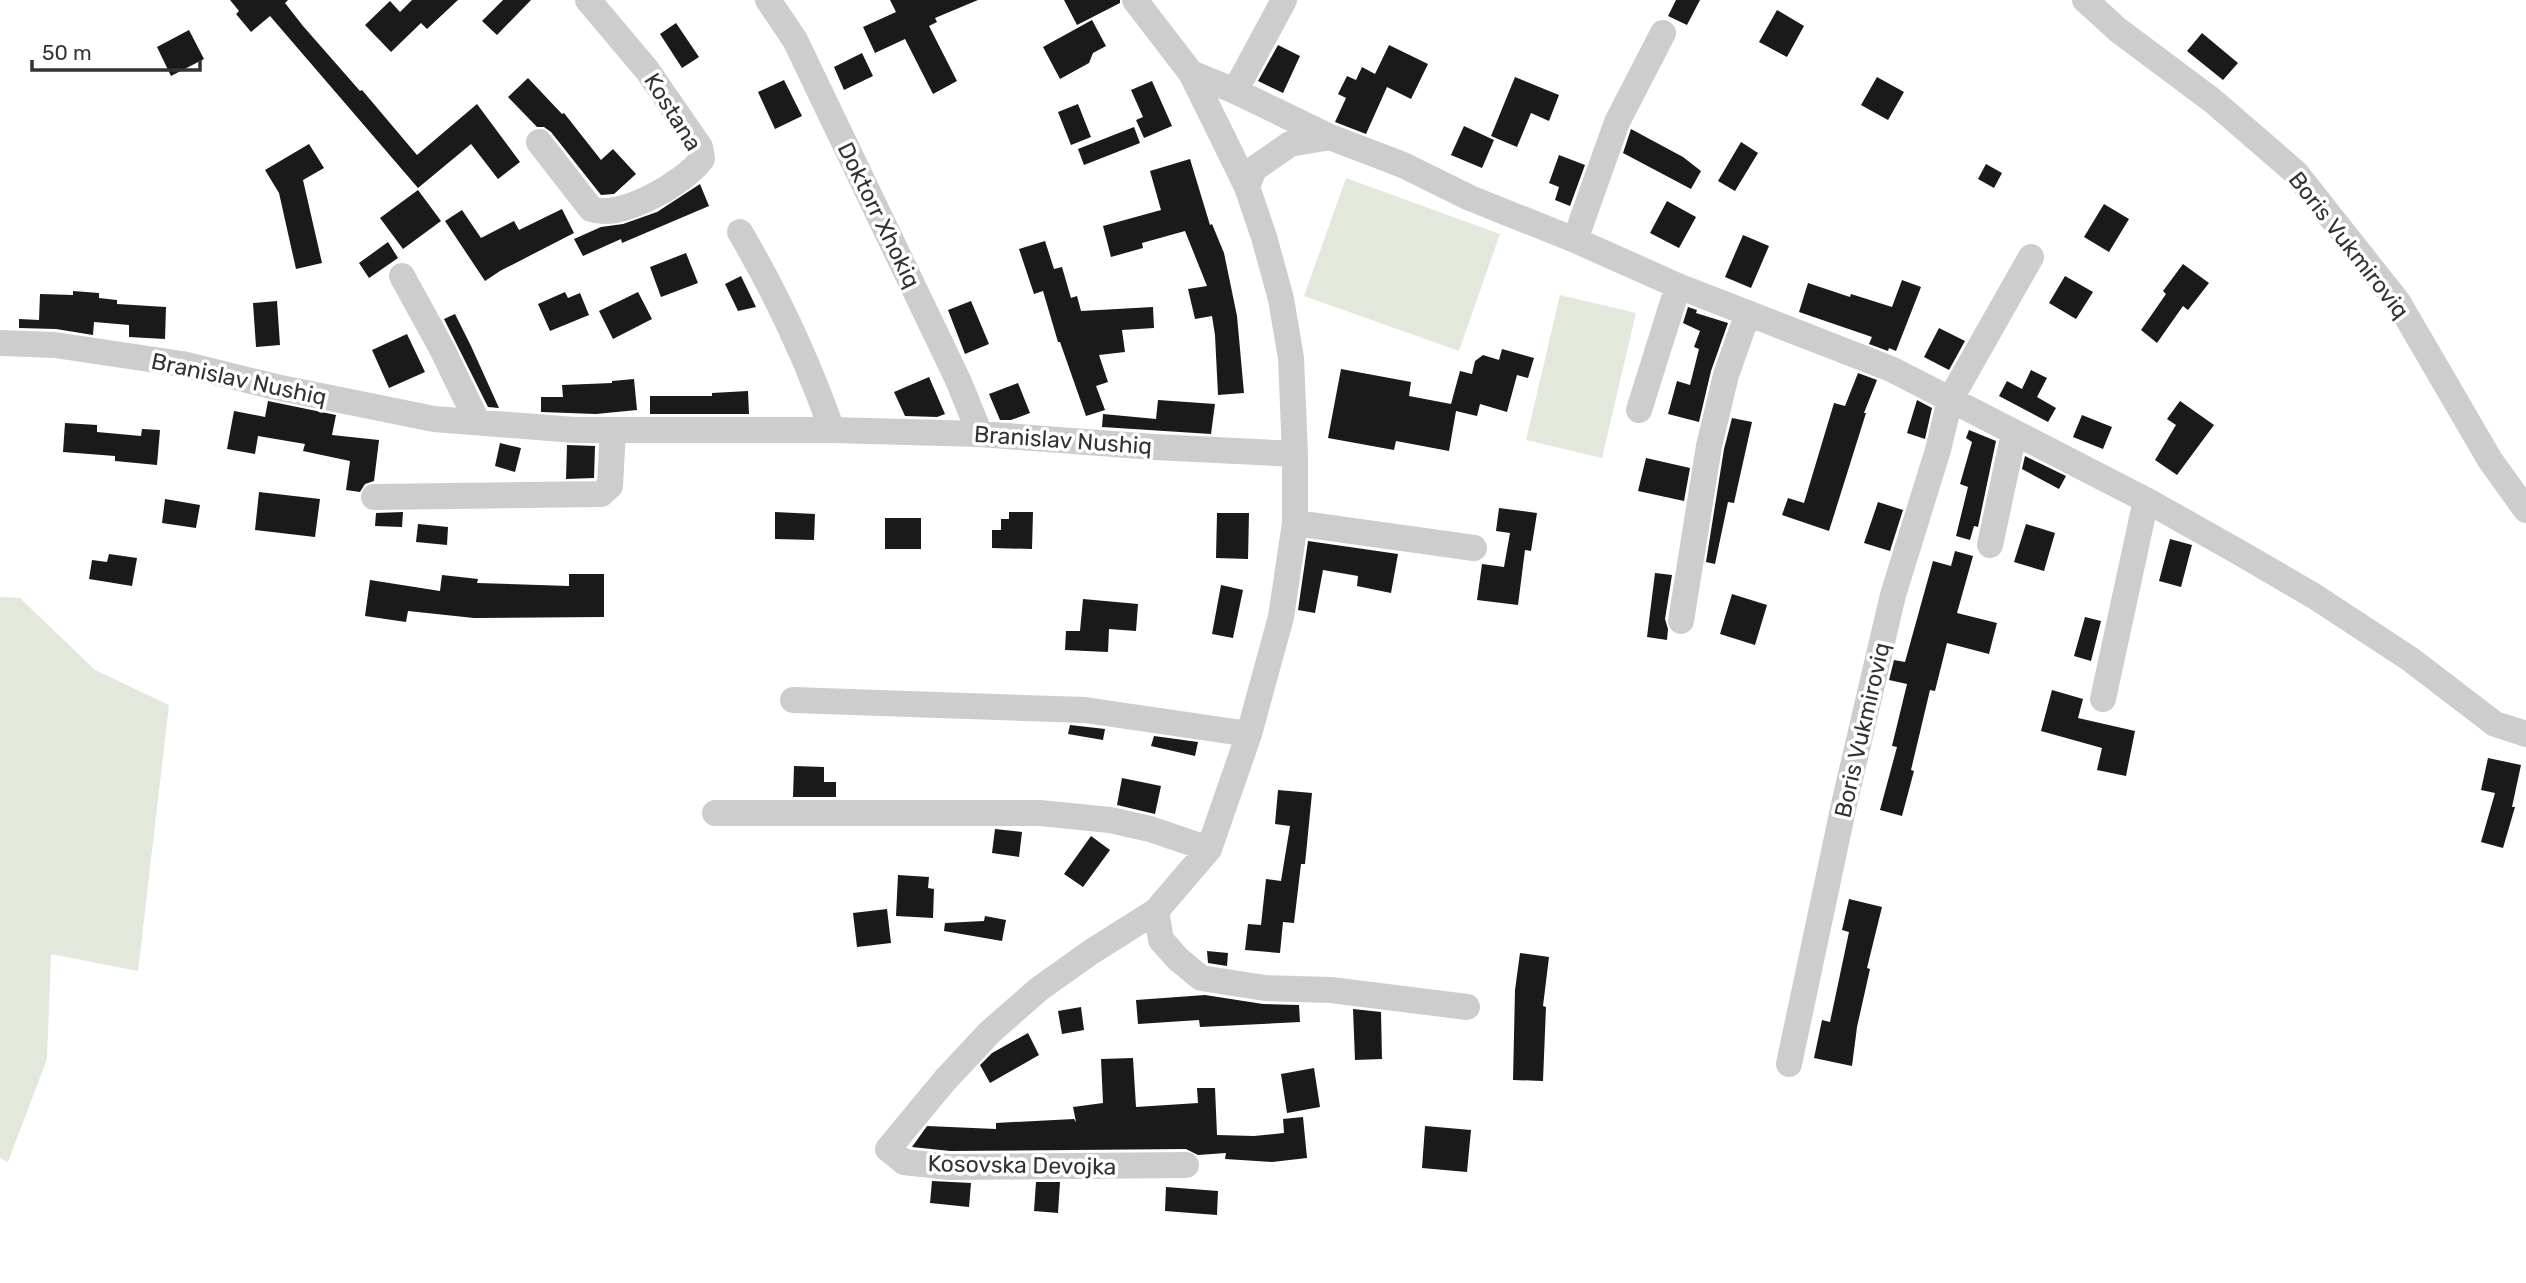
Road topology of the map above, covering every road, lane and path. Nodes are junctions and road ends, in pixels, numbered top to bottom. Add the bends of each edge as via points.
1 (588, 0) edge
2 (768, 0) edge
3 (1135, 0) edge
4 (1284, 0) edge
5 (2085, 0) edge
6 (1663, 33) dead end
7 (1191, 73) junction
8 (1235, 90) junction
9 (1330, 137) junction
10 (539, 142) dead end
11 (1247, 187) junction
12 (740, 232) dead end
13 (1575, 240) junction
14 (2031, 257) dead end
15 (402, 276) dead end
16 (1678, 286) junction
17 (1748, 313) junction
18 (0, 343) edge
19 (1950, 400) junction
20 (1639, 410) dead end
21 (477, 421) junction
22 (613, 430) junction
23 (832, 430) junction
24 (2014, 433) junction
25 (980, 434) junction
26 (1295, 454) junction
27 (374, 497) dead end
28 (2146, 500) junction
29 (2526, 510) edge
30 (1295, 523) junction
31 (1990, 545) dead end
32 (1474, 548) dead end
33 (1681, 621) dead end
34 (2103, 699) dead end
35 (793, 700) dead end
36 (1249, 734) junction
37 (2526, 734) edge
38 (715, 813) dead end
39 (1209, 849) junction
40 (1156, 911) junction
41 (1467, 1007) dead end
42 (1789, 1064) dead end
43 (1186, 1165) dead end

1 - 10 street, Kostana via 647,70 701,147 702,159 668,188 601,213 591,209
2 - 25 street, Doktorr Xhokiq via 795,40
3 - 7 street, Kosovska Devojka
4 - 8 street
5 - 29 street, Boris Vukmiroviq via 2296,173 2398,302 2490,460
6 - 13 street via 1617,122
7 - 8 street
7 - 11 street, Kosovska Devojka
8 - 9 street
9 - 11 street via 1290,144 1254,169
9 - 13 street
11 - 26 street, Kosovska Devojka via 1281,299 1291,358
12 - 23 street via 795,340
13 - 16 street
14 - 19 street, Boris Vukmiroviq
15 - 21 street
16 - 17 street
16 - 20 street
17 - 19 street via 1891,369
17 - 33 street via 1726,375 1709,446
18 - 21 street, Branislav Nushiq via 55,345 182,364 434,419
19 - 24 street
19 - 42 street, Boris Vukmiroviq via 1894,595
21 - 22 street, Branislav Nushiq
22 - 23 street, Branislav Nushiq
22 - 27 street via 610,486 601,494
23 - 25 street, Branislav Nushiq
24 - 28 street
24 - 31 street
25 - 26 street, Branislav Nushiq
26 - 30 street, Kosovska Devojka
28 - 34 street
28 - 37 street via 2314,596 2410,659 2495,724
30 - 32 street
30 - 36 street, Kosovska Devojka via 1281,617
35 - 36 street via 1085,709
36 - 39 street, Kosovska Devojka
38 - 39 street via 1040,813 1110,820
39 - 40 street, Kosovska Devojka
40 - 41 street via 1161,940 1201,978
40 - 43 street, Kosovska Devojka via 1039,989 990,1032 888,1149 904,1162 949,1167

